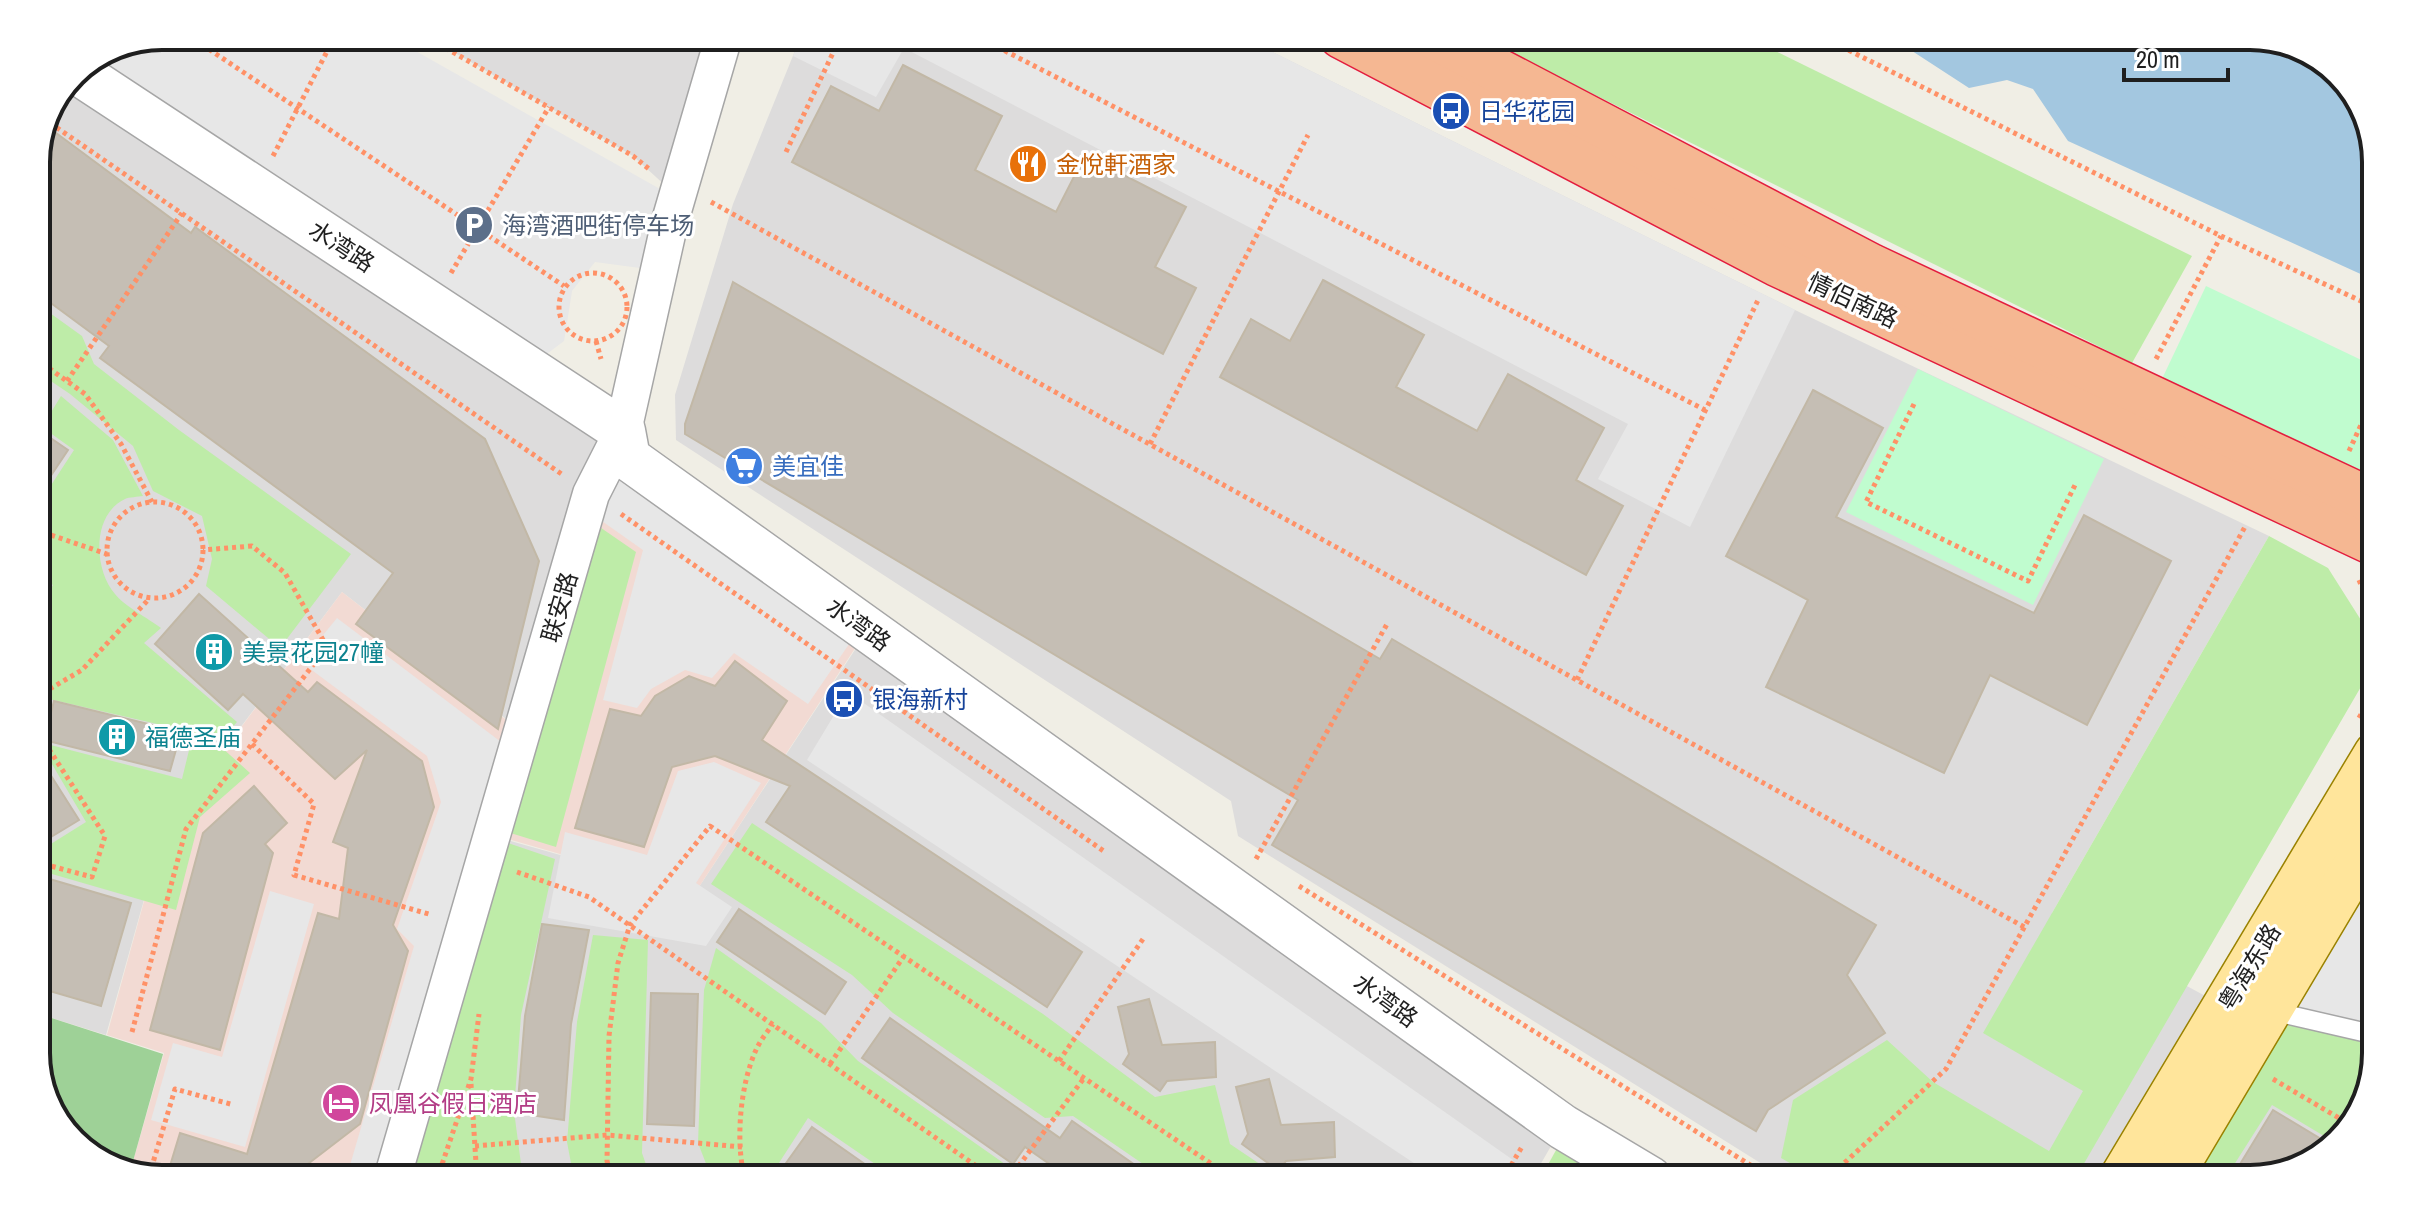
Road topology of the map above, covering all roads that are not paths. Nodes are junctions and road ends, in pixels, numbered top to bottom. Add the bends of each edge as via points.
1 (721, 50) edge
2 (1368, 50) edge
3 (1459, 50) edge
4 (87, 79) edge
5 (623, 431) junction
6 (2362, 522) edge
7 (2362, 524) edge
8 (2362, 782) edge
9 (2362, 850) edge
10 (2252, 1000) junction
11 (2362, 1031) edge
12 (396, 1165) edge
13 (1597, 1165) edge
14 (2131, 1165) edge
15 (2175, 1165) edge

1 - 5 street, 联安路 via 694,197
2 - 7 highway, 情侣南路 via 1777,264 2264,493
3 - 6 highway, 情侣南路 via 1871,266 2334,484
4 - 5 street, 水湾路
5 - 12 street, 联安路 via 591,494
5 - 13 street, 水湾路 via 628,458 1552,1119
8 - 10 main road, 粤海东路
9 - 10 main road, 粤海东路
10 - 11 lane
10 - 14 main road, 粤海东路
10 - 15 main road, 粤海东路

